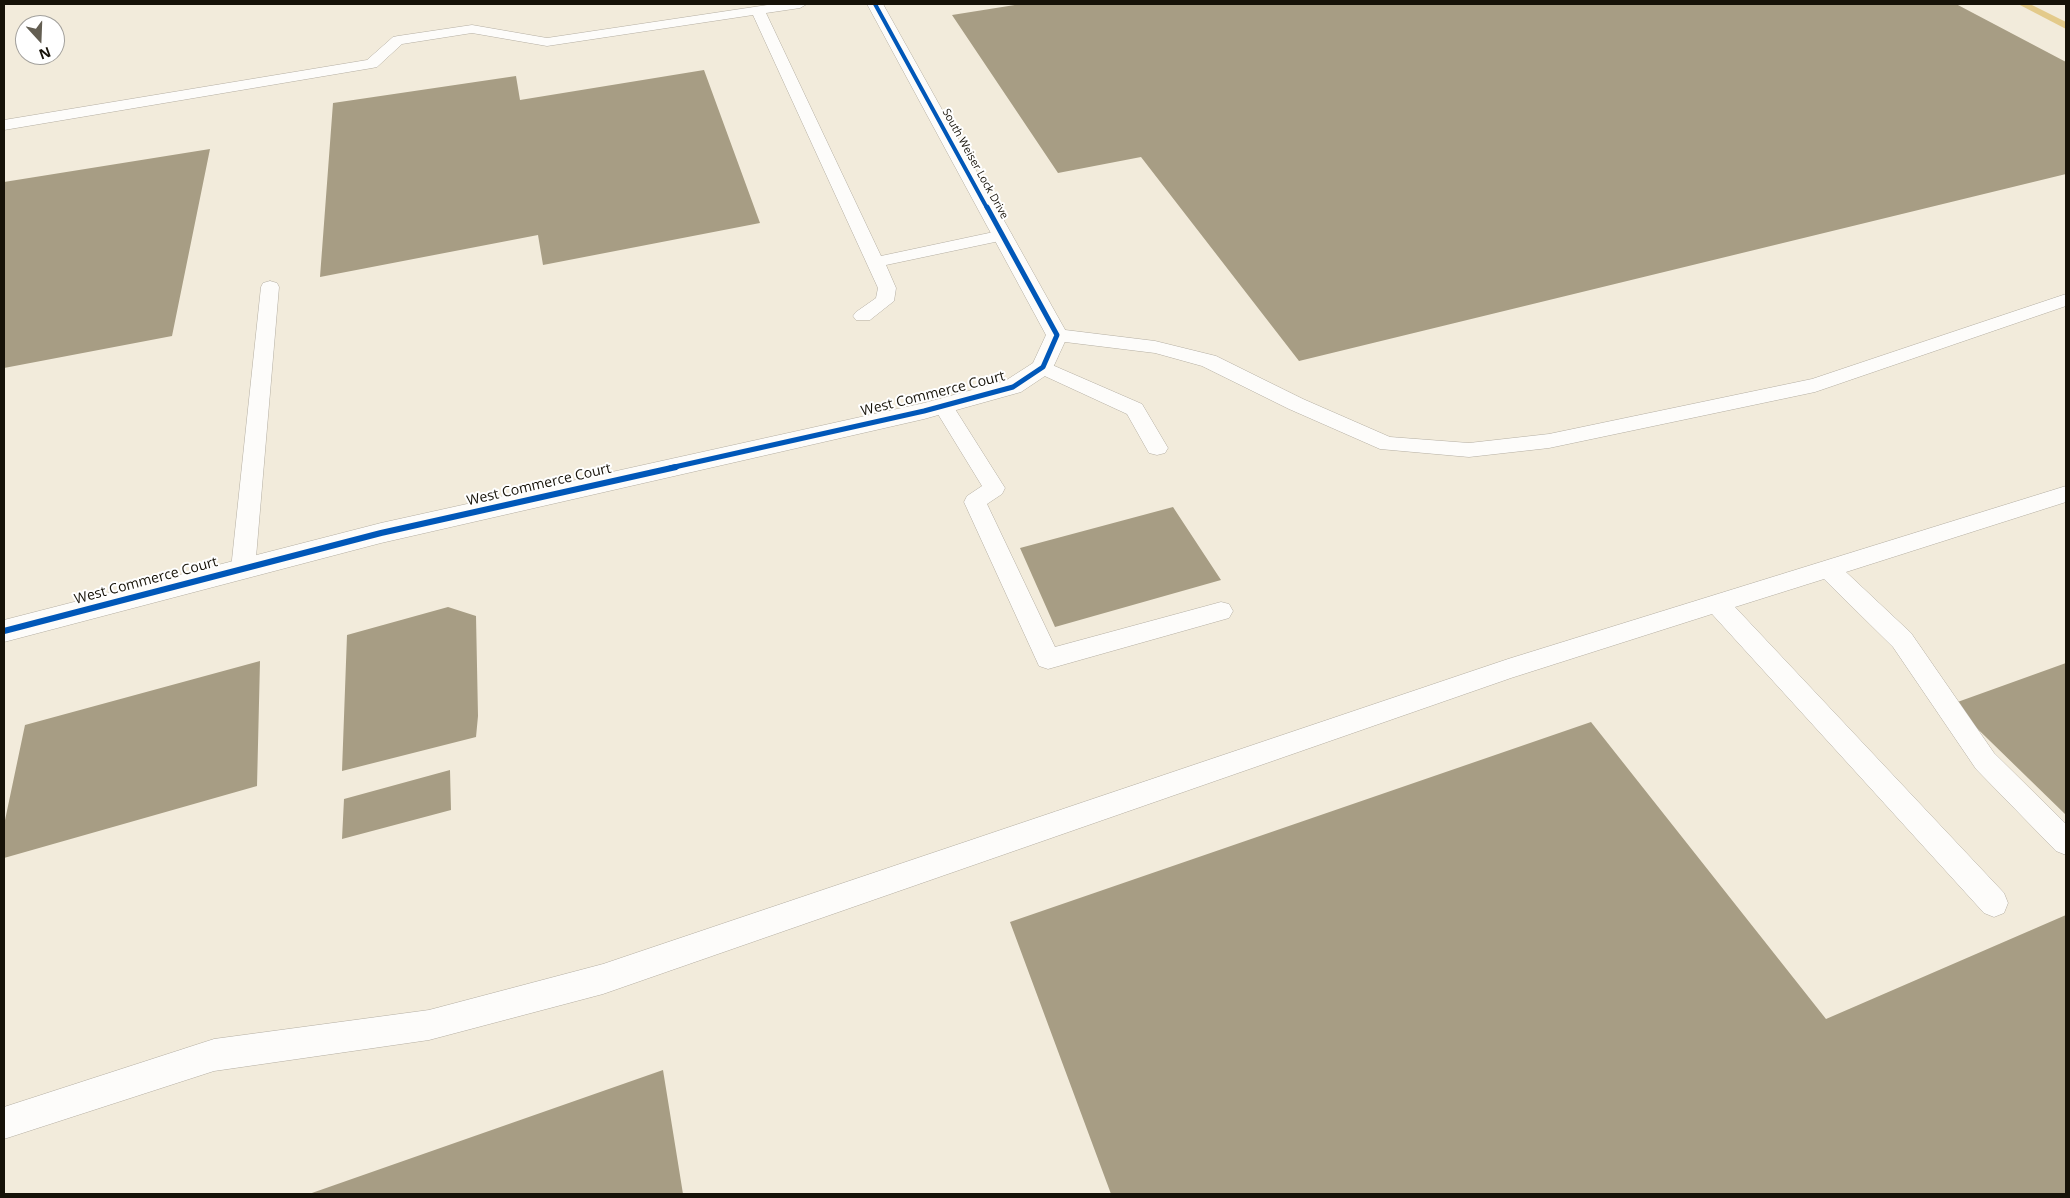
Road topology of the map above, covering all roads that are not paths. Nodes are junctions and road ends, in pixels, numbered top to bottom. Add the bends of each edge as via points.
1 (800, 4) edge
2 (875, 4) edge
3 (758, 10) junction
4 (4, 125) edge
5 (1003, 236) junction
6 (876, 262) junction
7 (270, 286) dead end
8 (2066, 300) edge
9 (863, 316) dead end
10 (1057, 335) junction
11 (1043, 367) junction
12 (943, 406) junction
13 (1157, 448) dead end
14 (2066, 494) edge
15 (243, 569) junction
16 (1828, 569) junction
17 (1717, 604) junction
18 (1221, 612) dead end
19 (4, 631) edge
20 (2066, 842) edge
21 (1994, 903) dead end
22 (4, 1123) edge

1 - 3 lane
2 - 5 street, South Weiser Lock Drive
3 - 4 lane via 547,42 472,29 398,40 372,64
3 - 6 lane
5 - 6 lane
5 - 10 street, South Weiser Lock Drive
6 - 9 lane via 887,288 885,301
7 - 15 lane
8 - 10 lane via 1815,385 1549,441 1469,450 1387,444 1208,360 1155,347
10 - 11 street
11 - 12 street, West Commerce Court via 1013,387
11 - 13 lane via 1135,409
12 - 15 street, West Commerce Court via 381,533
12 - 18 lane via 994,488 975,502 1048,660
14 - 16 lane
15 - 19 street, West Commerce Court
16 - 17 lane
16 - 20 lane via 1902,640 1985,761
17 - 21 lane
17 - 22 lane via 1508,670 603,979 430,1025 214,1055

